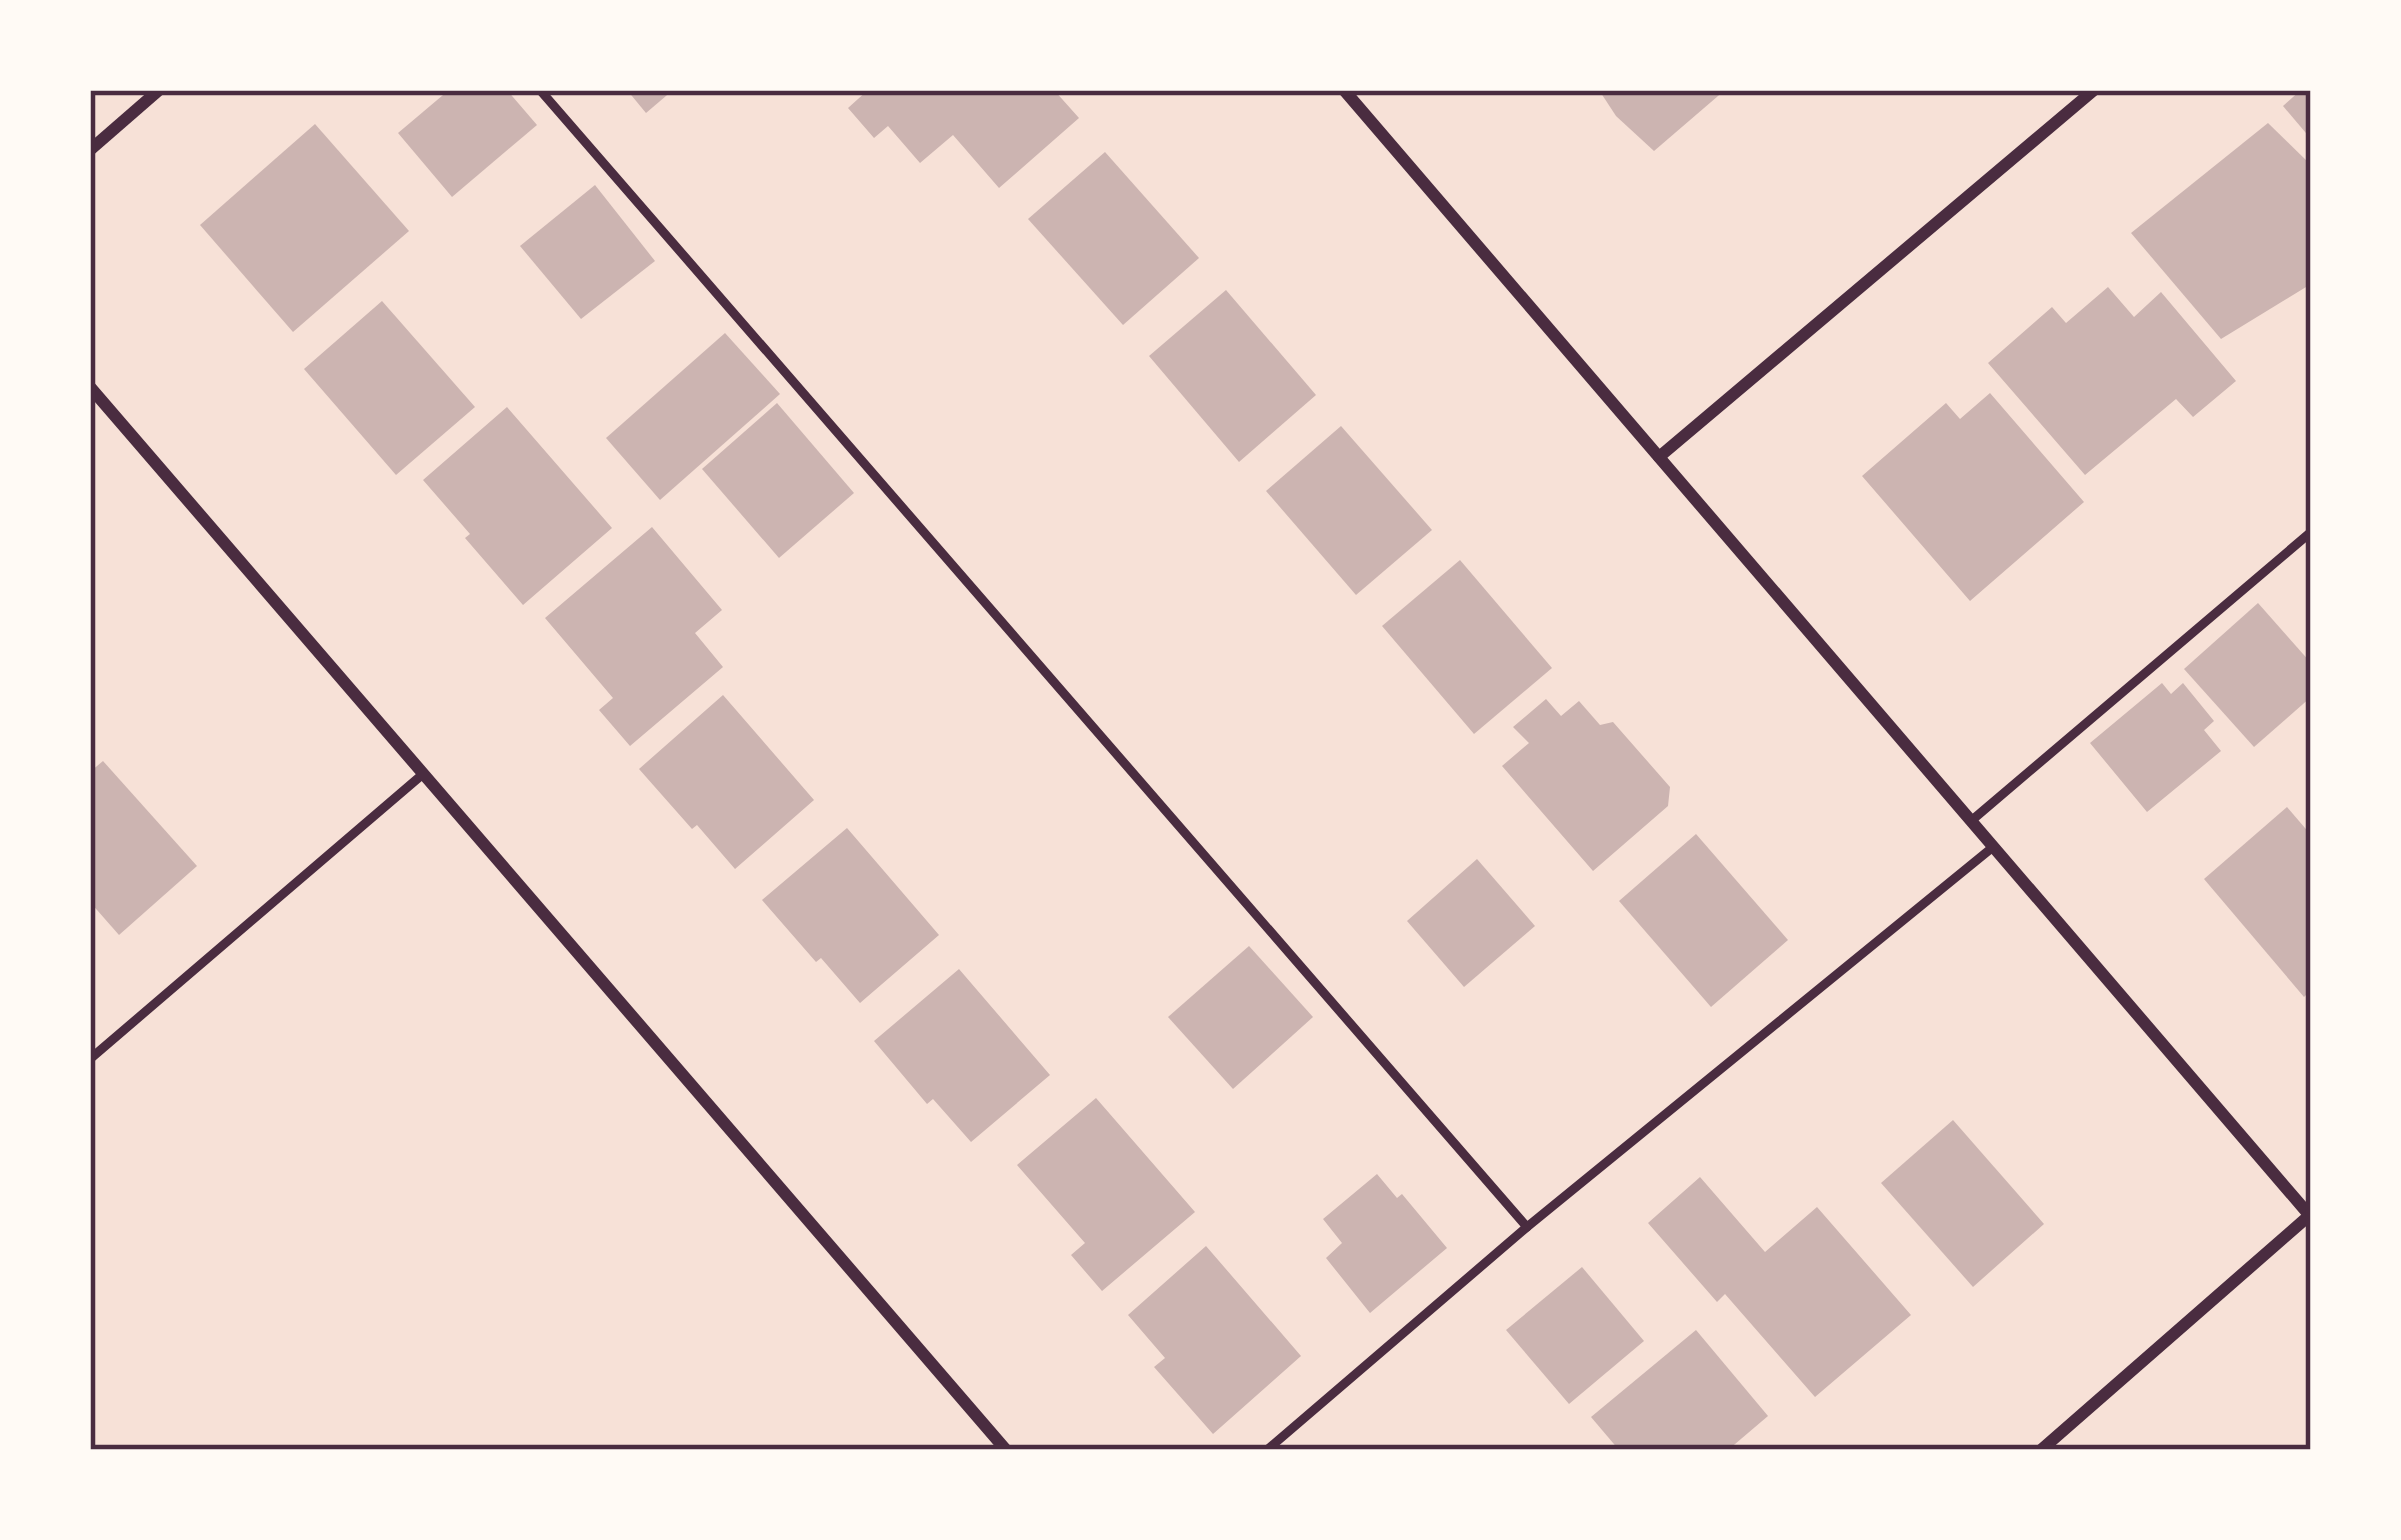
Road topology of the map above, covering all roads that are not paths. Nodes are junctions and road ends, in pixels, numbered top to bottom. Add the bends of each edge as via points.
1 (159, 90) edge
2 (539, 90) edge
3 (1344, 90) edge
4 (2094, 90) edge
5 (90, 150) edge
6 (90, 386) edge
7 (1659, 457) junction
8 (2311, 532) edge
9 (423, 775) junction
10 (1971, 821) junction
11 (1993, 847) junction
12 (90, 1059) edge
13 (2310, 1215) edge
14 (1527, 1228) junction
15 (1006, 1450) edge
16 (1267, 1450) edge
17 (2042, 1450) edge

1 - 5 street
2 - 14 lane
3 - 7 street
4 - 7 street
6 - 9 street
7 - 10 street
8 - 10 lane
9 - 12 lane
9 - 15 street
10 - 11 street
11 - 13 street
11 - 14 lane
13 - 17 street
14 - 16 lane

